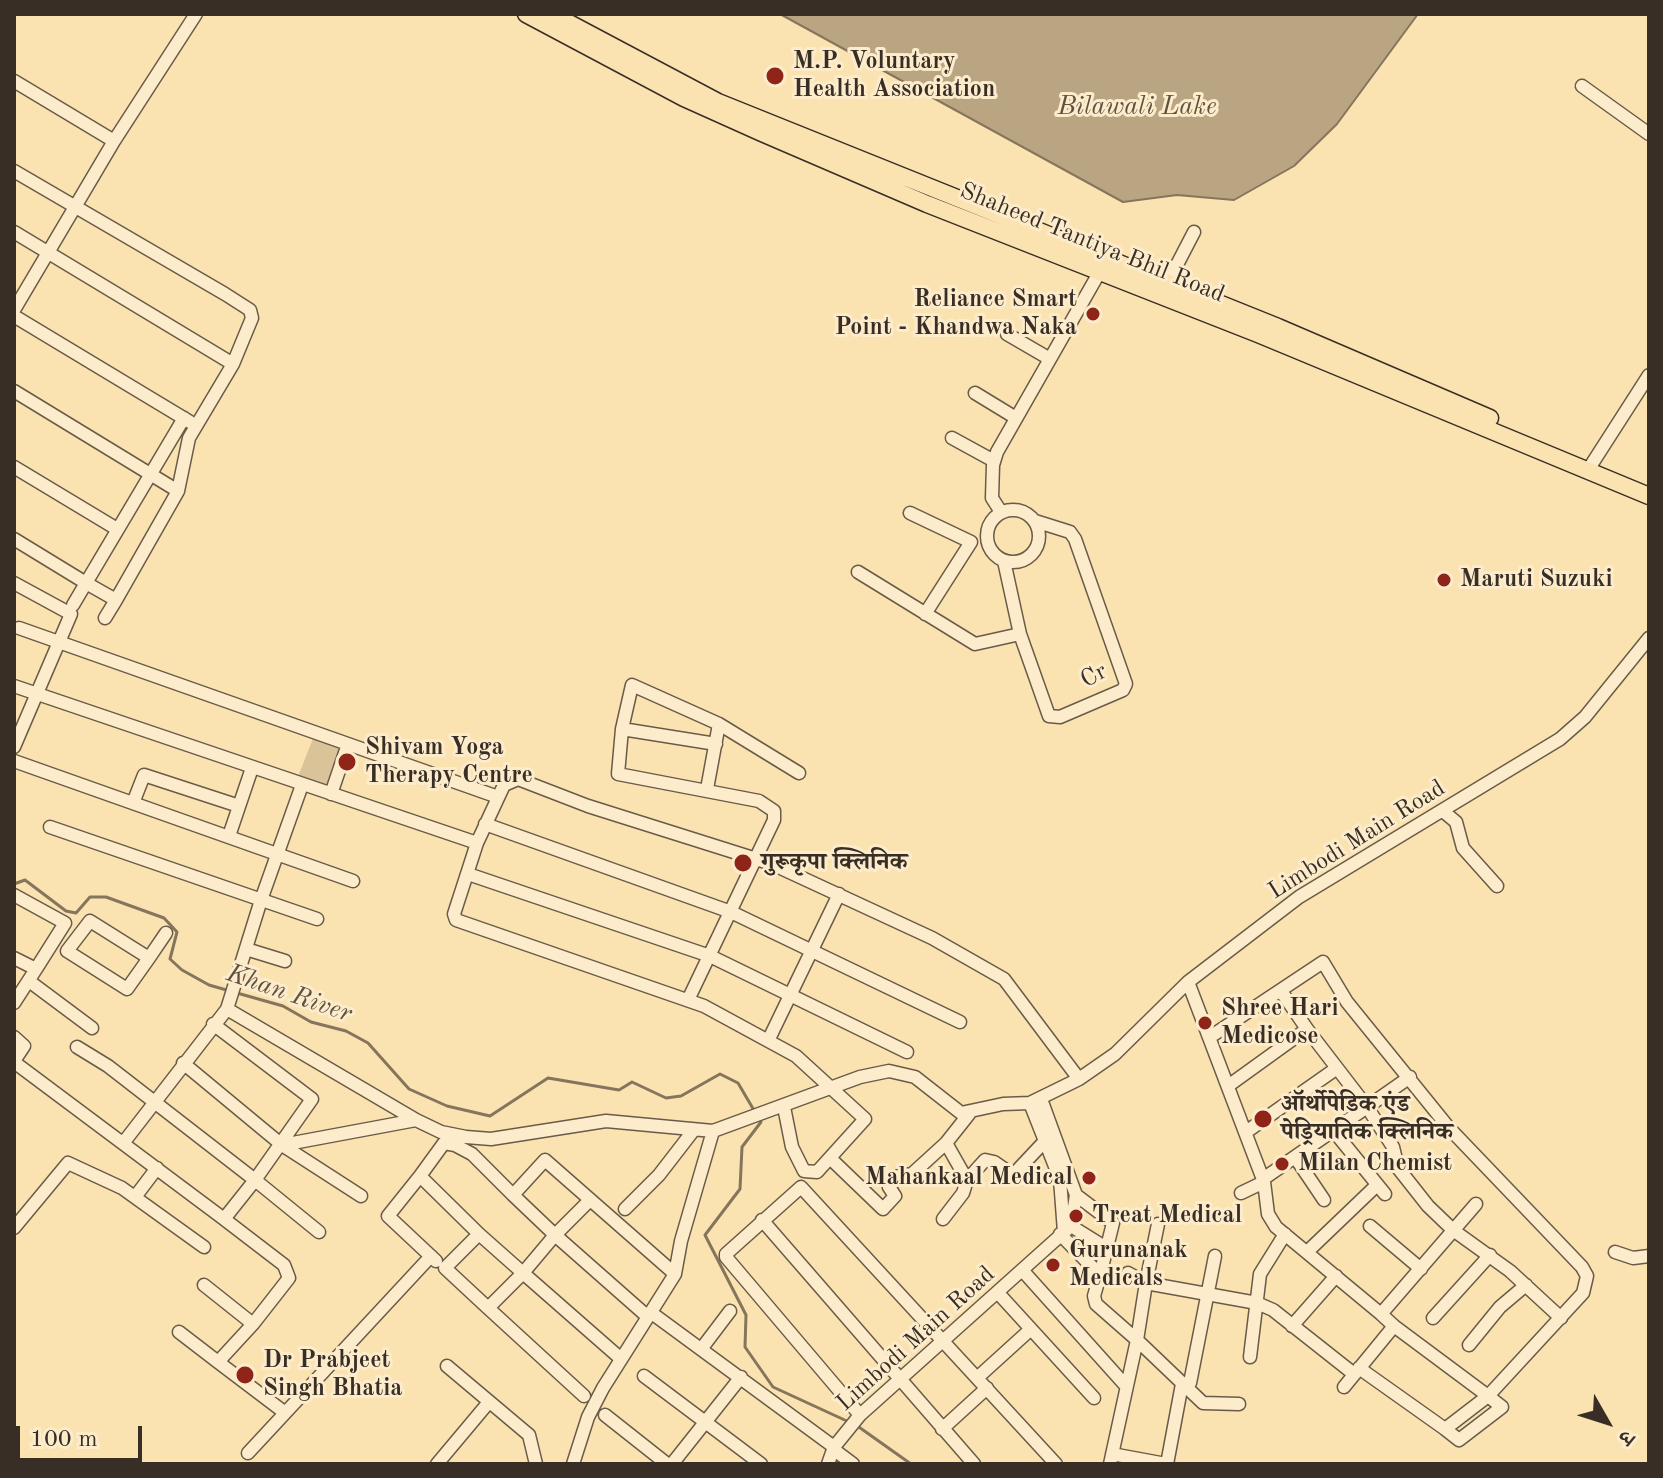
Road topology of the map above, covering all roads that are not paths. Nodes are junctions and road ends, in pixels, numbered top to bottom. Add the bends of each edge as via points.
1 (196, 14) edge
2 (526, 14) edge
3 (552, 14) edge
4 (14, 81) edge
5 (1582, 86) dead end
6 (1649, 134) edge
7 (114, 141) junction
8 (14, 171) edge
9 (73, 209) junction
10 (14, 232) edge
11 (1194, 232) dead end
12 (48, 253) junction
13 (1103, 266) junction
14 (1167, 284) junction
15 (14, 310) edge
16 (14, 316) edge
17 (1007, 334) dead end
18 (1050, 359) junction
19 (233, 364) junction
20 (1649, 375) edge
21 (14, 391) edge
22 (975, 393) dead end
23 (184, 418) junction
24 (1016, 418) junction
25 (196, 426) junction
26 (952, 438) dead end
27 (994, 461) junction
28 (1591, 466) junction
29 (14, 467) edge
30 (149, 473) junction
31 (1649, 485) edge
32 (178, 491) junction
33 (1649, 496) edge
34 (1001, 512) junction
35 (910, 513) dead end
36 (1035, 521) junction
37 (117, 529) junction
38 (987, 538) junction
39 (14, 539) edge
40 (971, 542) junction
41 (1004, 561) junction
42 (858, 572) dead end
43 (14, 583) edge
44 (86, 583) junction
45 (116, 600) junction
46 (73, 605) dead end
47 (925, 614) junction
48 (105, 618) dead end
49 (19, 628) dead end
50 (1020, 634) junction
51 (1649, 638) edge
52 (60, 643) junction
53 (14, 686) edge
54 (37, 696) junction
55 (719, 724) junction
56 (622, 729) junction
57 (348, 744) junction
58 (716, 744) junction
59 (14, 747) edge
60 (14, 761) edge
61 (252, 768) junction
62 (799, 773) dead end
63 (302, 785) junction
64 (707, 789) junction
65 (331, 794) junction
66 (498, 797) junction
67 (133, 803) junction
68 (239, 806) junction
69 (1444, 812) junction
70 (485, 824) junction
71 (50, 827) dead end
72 (229, 836) junction
73 (477, 843) junction
74 (277, 853) junction
75 (755, 861) junction
76 (468, 874) junction
77 (353, 881) dead end
78 (1497, 886) dead end
79 (839, 894) junction
80 (14, 895) edge
81 (261, 900) junction
82 (731, 912) junction
83 (317, 919) dead end
84 (166, 933) dead end
85 (53, 943) junction
86 (246, 949) junction
87 (813, 950) junction
88 (67, 951) junction
89 (710, 956) junction
90 (14, 958) edge
91 (149, 958) junction
92 (285, 961) dead end
93 (36, 969) junction
94 (29, 981) junction
95 (1188, 982) junction
96 (1281, 991) junction
97 (789, 994) junction
98 (231, 997) junction
99 (688, 1000) junction
100 (14, 1003) edge
101 (960, 1022) dead end
102 (213, 1024) junction
103 (92, 1028) dead end
104 (1307, 1029) junction
105 (14, 1037) edge
106 (1210, 1037) junction
107 (769, 1039) junction
108 (77, 1047) dead end
109 (907, 1052) dead end
110 (14, 1061) edge
111 (183, 1063) junction
112 (1337, 1068) junction
113 (1410, 1077) junction
114 (1079, 1079) junction
115 (1228, 1086) junction
116 (834, 1088) junction
117 (1036, 1101) junction
118 (153, 1103) junction
119 (784, 1107) junction
120 (1367, 1107) junction
121 (969, 1114) junction
122 (416, 1120) junction
123 (1333, 1130) junction
124 (693, 1131) junction
125 (713, 1131) junction
126 (1246, 1132) junction
127 (124, 1142) junction
128 (1044, 1142) junction
129 (946, 1143) junction
130 (282, 1145) junction
131 (1295, 1157) junction
132 (831, 1159) junction
133 (157, 1168) junction
134 (420, 1176) junction
135 (255, 1180) junction
136 (967, 1180) junction
137 (1264, 1181) junction
138 (1241, 1193) dead end
139 (513, 1195) junction
140 (1076, 1195) junction
141 (361, 1196) dead end
142 (135, 1197) junction
143 (590, 1200) junction
144 (1324, 1200) dead end
145 (1476, 1204) dead end
146 (625, 1209) dead end
147 (224, 1219) junction
148 (943, 1219) dead end
149 (762, 1220) junction
150 (1158, 1224) dead end
151 (1370, 1226) dead end
152 (14, 1228) edge
153 (1453, 1230) junction
154 (1065, 1231) junction
155 (319, 1232) dead end
156 (479, 1234) junction
157 (1285, 1234) junction
158 (555, 1235) junction
159 (204, 1247) dead end
160 (1108, 1249) junction
161 (1307, 1252) junction
162 (1615, 1252) dead end
163 (1490, 1255) junction
164 (431, 1256) junction
165 (1215, 1256) dead end
166 (1649, 1256) edge
167 (445, 1268) junction
168 (1421, 1269) junction
169 (1023, 1271) junction
170 (523, 1273) junction
171 (1128, 1273) dead end
172 (675, 1274) junction
173 (1100, 1275) junction
174 (1336, 1276) junction
175 (1146, 1283) junction
176 (204, 1285) dead end
177 (1526, 1285) junction
178 (999, 1294) junction
179 (1207, 1294) junction
180 (1257, 1303) junction
181 (488, 1308) junction
182 (730, 1311) dead end
183 (1381, 1314) junction
184 (655, 1316) junction
185 (1433, 1318) dead end
186 (1561, 1318) junction
187 (253, 1324) junction
188 (1292, 1326) junction
189 (1394, 1326) junction
190 (1031, 1329) junction
191 (179, 1332) dead end
192 (1137, 1340) junction
193 (943, 1342) junction
194 (1469, 1345) dead end
195 (702, 1348) junction
196 (1250, 1357) dead end
197 (620, 1358) junction
198 (218, 1362) junction
199 (447, 1366) dead end
200 (1357, 1371) junction
201 (644, 1376) dead end
202 (741, 1377) junction
203 (977, 1378) junction
204 (897, 1380) junction
205 (1186, 1384) junction
206 (1126, 1386) junction
207 (1344, 1387) dead end
208 (987, 1388) junction
209 (584, 1396) dead end
210 (1488, 1396) junction
211 (1094, 1398) dead end
212 (489, 1402) junction
213 (1239, 1404) dead end
214 (284, 1412) junction
215 (605, 1415) dead end
216 (860, 1416) junction
217 (704, 1421) junction
218 (942, 1429) junction
219 (834, 1448) junction
220 (248, 1453) dead end
221 (1111, 1459) edge
222 (437, 1464) edge
223 (536, 1464) edge
224 (573, 1464) edge
225 (669, 1464) edge
226 (761, 1464) edge
227 (828, 1464) edge
228 (853, 1464) edge
229 (974, 1464) edge
230 (1056, 1464) edge
231 (1167, 1464) edge

1 - 7 street
2 - 13 main road, Shaheed Tantiya Bhil Road via 721,116 927,204
3 - 13 main road, Shaheed Tantiya Bhil Road via 718,102
4 - 7 street
5 - 6 street
7 - 9 street
8 - 9 street
9 - 12 street
9 - 19 street via 250,310 247,334
10 - 12 street
11 - 14 street
12 - 15 street
12 - 19 street
13 - 14 main road, Shaheed Tantiya Bhil Road
13 - 18 street
13 - 28 main road, Shaheed Tantiya Bhil Road
14 - 28 main road, Shaheed Tantiya Bhil Road
16 - 23 street
17 - 18 street
18 - 24 street
19 - 25 street
20 - 28 street
21 - 30 street
22 - 24 street
23 - 25 street
23 - 30 street
24 - 27 street
25 - 32 street via 184,451
26 - 27 street
27 - 34 street via 992,498
28 - 31 main road, Shaheed Tantiya Bhil Road
28 - 33 main road, Shaheed Tantiya Bhil Road
29 - 37 street
30 - 32 street
30 - 37 street
32 - 45 street
34 - 36 street via 1020,510
34 - 38 street via 988,526
35 - 40 street
36 - 41 street via 1039,538 1032,554
36 - 50 street, Cr via 1070,532 1075,539 1125,687 1060,717 1049,716
37 - 44 street
38 - 40 street
38 - 41 street
39 - 44 street
40 - 47 street
41 - 50 street, Cr
42 - 47 street
43 - 52 street via 71,614
44 - 45 street
44 - 46 street
45 - 48 street
47 - 50 street via 975,644
49 - 52 street
51 - 69 street, Limbodi Main Road via 1585,717 1539,753
52 - 54 street
52 - 57 street
53 - 54 street
54 - 59 street
54 - 61 street
55 - 56 street via 635,685
55 - 58 street
55 - 62 street
56 - 58 street
56 - 64 street via 618,774
57 - 65 street
57 - 66 street
58 - 64 street
60 - 67 street
61 - 63 street
61 - 68 street
63 - 65 street
63 - 74 street
64 - 75 street via 759,801 774,811
65 - 73 street
66 - 70 street
66 - 75 street via 504,785 518,779
67 - 68 street via 144,775
67 - 72 street
68 - 72 street
69 - 78 street via 1456,822 1463,848
69 - 95 street, Limbodi Main Road via 1299,897
70 - 73 street
70 - 82 street
71 - 81 street
72 - 74 street
73 - 76 street
74 - 77 street
74 - 81 street
75 - 79 street via 787,869
75 - 82 street
76 - 89 street
76 - 99 street via 454,914 461,924
79 - 87 street
79 - 114 street via 1004,979
80 - 85 street via 64,921
81 - 83 street
81 - 86 street
82 - 87 street
82 - 89 street
84 - 91 street
85 - 88 street
85 - 93 street
86 - 92 street
86 - 98 street
87 - 97 street
87 - 101 street
88 - 91 street via 90,921
88 - 91 street via 132,993
89 - 97 street
89 - 99 street
90 - 93 street
93 - 94 street
94 - 100 street
94 - 103 street
95 - 106 street
95 - 114 street, Limbodi Main Road via 1115,1054
96 - 104 street
96 - 106 street
96 - 113 street via 1323,962 1347,1002
97 - 107 street
97 - 109 street
98 - 102 street
98 - 122 street
99 - 107 street
102 - 111 street
102 - 130 street via 312,1099
104 - 112 street
104 - 115 street
105 - 110 street via 24,1046
106 - 115 street
107 - 116 street
108 - 118 street
110 - 127 street
111 - 118 street
111 - 130 street
112 - 120 street
112 - 126 street
113 - 120 street
113 - 186 street via 1489,1172 1582,1267 1587,1285
114 - 117 street, Limbodi Main Road
115 - 126 street
116 - 119 street
116 - 121 street via 879,1072 900,1071
116 - 132 street via 865,1119
117 - 121 street
117 - 128 street
117 - 140 street
118 - 127 street
118 - 135 street
119 - 125 street
119 - 132 street via 792,1147 804,1171 817,1172
120 - 123 street
120 - 153 street via 1393,1147 1398,1168
121 - 129 street
122 - 124 street via 441,1132 491,1139 606,1121
122 - 130 street
123 - 131 street
123 - 161 street via 1381,1190
124 - 125 street
124 - 146 street
125 - 172 street
126 - 137 street
127 - 133 street
128 - 136 street via 1013,1175 985,1160
128 - 154 street via 1064,1195
129 - 132 street via 912,1174 899,1176 889,1187 895,1196 883,1209
129 - 136 street
130 - 135 street
130 - 141 street
131 - 137 street
131 - 144 street
133 - 142 street
133 - 147 street
134 - 139 street via 444,1143 455,1145 472,1154
134 - 156 street
134 - 164 street via 388,1216
135 - 147 street
135 - 155 street
136 - 148 street
137 - 138 street
137 - 157 street via 1271,1221
139 - 143 street via 545,1160
139 - 158 street
140 - 154 street
140 - 160 street via 1113,1223
142 - 152 street via 68,1163
142 - 159 street
143 - 158 street
143 - 172 street
145 - 153 street
147 - 187 street via 289,1273 285,1286
149 - 193 street via 805,1188
149 - 204 street
149 - 216 street via 726,1254 728,1262
150 - 175 street
151 - 168 street
153 - 163 street
153 - 168 street
154 - 160 street
154 - 169 street, Limbodi Main Road
154 - 173 street
156 - 167 street
156 - 170 street
157 - 161 street
157 - 180 street via 1264,1263
158 - 170 street
158 - 184 street
160 - 173 street
161 - 174 street
162 - 166 street
163 - 177 street
163 - 185 street
164 - 167 street
164 - 214 street
165 - 179 street
167 - 181 street
168 - 183 street
169 - 178 street, Limbodi Main Road
169 - 206 street
170 - 181 street
170 - 197 street
171 - 175 street
172 - 184 street
173 - 192 street via 1096,1304
174 - 183 street
174 - 188 street
175 - 179 street
175 - 192 street
176 - 187 street
177 - 186 street
177 - 194 street
178 - 190 street
178 - 193 street, Limbodi Main Road
179 - 180 street
179 - 205 street
180 - 188 street
180 - 196 street
181 - 209 street
182 - 195 street
183 - 189 street
184 - 195 street
184 - 197 street
186 - 210 street
187 - 198 street
188 - 200 street
189 - 200 street
189 - 210 street
190 - 203 street
190 - 211 street
191 - 198 street
192 - 205 street
192 - 206 street
193 - 203 street
193 - 204 street, Limbodi Main Road
195 - 202 street
197 - 224 street via 588,1417
198 - 214 street
199 - 212 street
200 - 207 street
200 - 210 street via 1459,1440 1502,1407
201 - 217 street
202 - 217 street
202 - 219 street
203 - 208 street
204 - 216 street, Limbodi Main Road
204 - 218 street
205 - 213 street via 1203,1403
205 - 231 street
206 - 221 street
208 - 218 street
208 - 230 street
212 - 222 street
212 - 223 street via 529,1435
214 - 220 street
215 - 225 street
216 - 219 street, Limbodi Main Road
217 - 225 street
217 - 226 street
218 - 229 street
219 - 227 street, Limbodi Main Road
219 - 228 street
221 - 231 street

